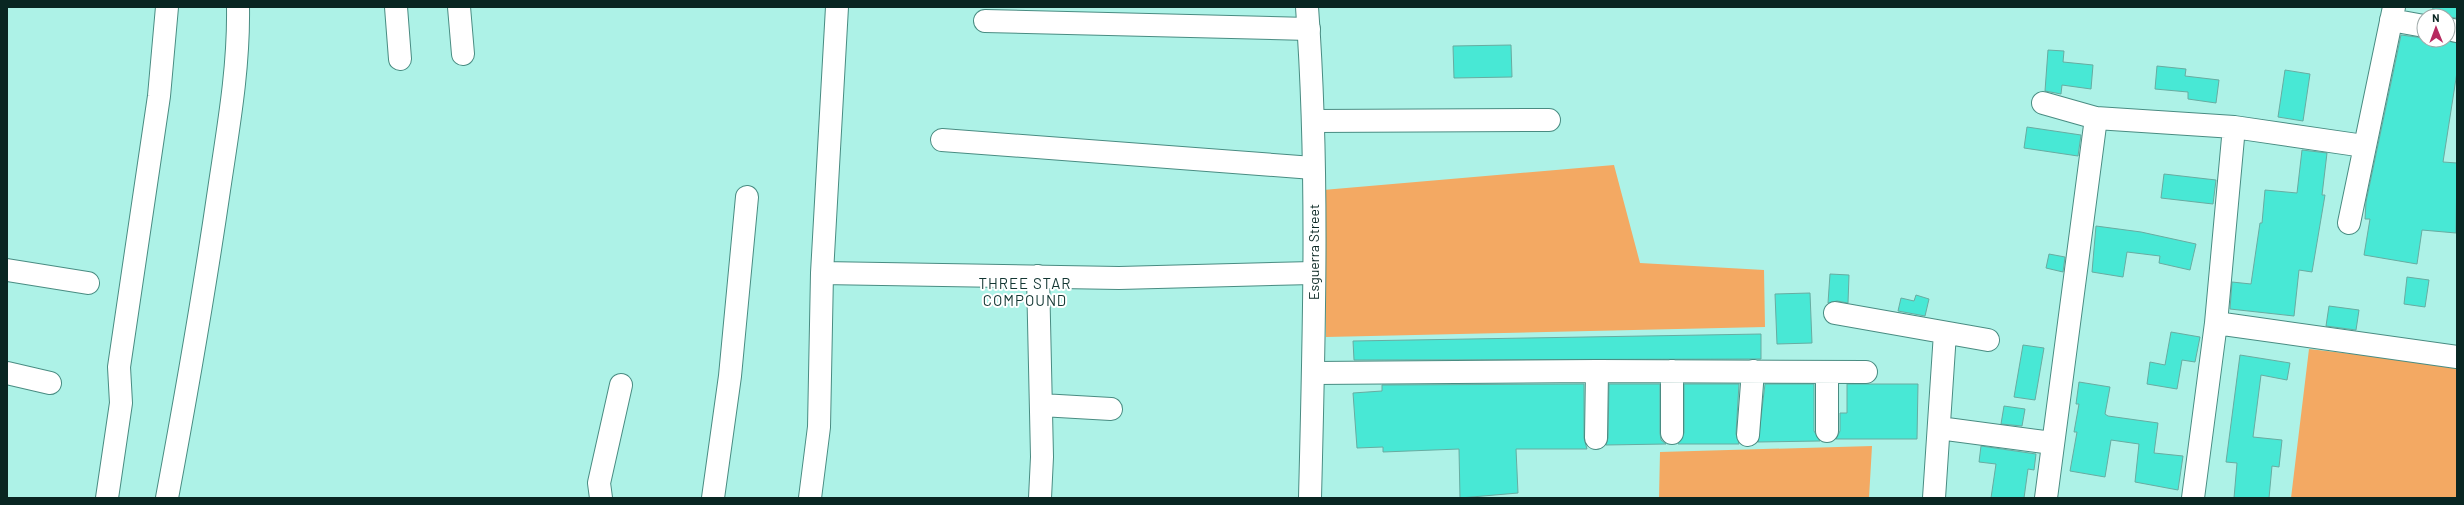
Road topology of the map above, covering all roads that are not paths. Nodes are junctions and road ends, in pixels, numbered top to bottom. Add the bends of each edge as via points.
1 (167, 7) edge
2 (238, 7) edge
3 (396, 7) edge
4 (459, 7) edge
5 (837, 7) edge
6 (1307, 7) edge
7 (2392, 14) edge
8 (985, 21) dead end
9 (2416, 23) edge
10 (1309, 29) junction
11 (463, 54) dead end
12 (400, 59) dead end
13 (2043, 103) dead end
14 (2096, 118) junction
15 (1549, 120) dead end
16 (1314, 121) junction
17 (2234, 127) junction
18 (942, 140) dead end
19 (2364, 146) junction
20 (1313, 168) junction
21 (747, 197) dead end
22 (2349, 223) dead end
23 (7, 270) edge
24 (822, 273) junction
25 (1313, 273) junction
26 (1038, 276) junction
27 (88, 283) dead end
28 (1835, 313) dead end
29 (2216, 323) junction
30 (1945, 333) junction
31 (1988, 340) dead end
32 (2457, 357) edge
33 (1597, 370) junction
34 (1672, 371) junction
35 (1753, 371) junction
36 (1827, 372) junction
37 (1866, 372) dead end
38 (7, 373) edge
39 (1313, 373) junction
40 (50, 383) dead end
41 (621, 385) dead end
42 (1041, 405) junction
43 (1111, 409) dead end
44 (1939, 428) junction
45 (1827, 431) dead end
46 (1672, 433) dead end
47 (1748, 435) dead end
48 (1596, 438) dead end
49 (2052, 443) junction
50 (107, 498) edge
51 (167, 498) edge
52 (601, 498) edge
53 (713, 498) edge
54 (810, 498) edge
55 (1040, 498) edge
56 (1310, 498) edge
57 (1934, 498) edge
58 (2046, 498) edge
59 (2193, 498) edge

1 - 50 street via 159,96 119,367 121,403
2 - 51 street via 238,48 234,88 205,286
3 - 12 street
4 - 11 street
5 - 24 street
6 - 10 street, Esguerra Street
7 - 9 street
7 - 19 street
8 - 10 street
10 - 16 street, Esguerra Street
13 - 14 street
14 - 17 street
14 - 49 street
15 - 16 street
16 - 20 street, Esguerra Street
17 - 19 street
17 - 29 street
18 - 20 street
19 - 22 street
20 - 25 street, Esguerra Street
21 - 53 street via 730,376
23 - 27 street
24 - 26 street
24 - 54 street via 819,427
25 - 26 street via 1119,278
25 - 39 street, Esguerra Street
26 - 42 street
28 - 30 street
29 - 32 street
29 - 59 street
30 - 31 street
30 - 44 street
33 - 34 street
33 - 39 street
33 - 48 street
34 - 35 street
34 - 46 street
35 - 36 street
35 - 47 street
36 - 37 street
36 - 45 street
38 - 40 street
39 - 56 street, Esguerra Street
41 - 52 street via 599,483
42 - 43 street
42 - 55 street
44 - 49 street
44 - 57 street
49 - 58 street

